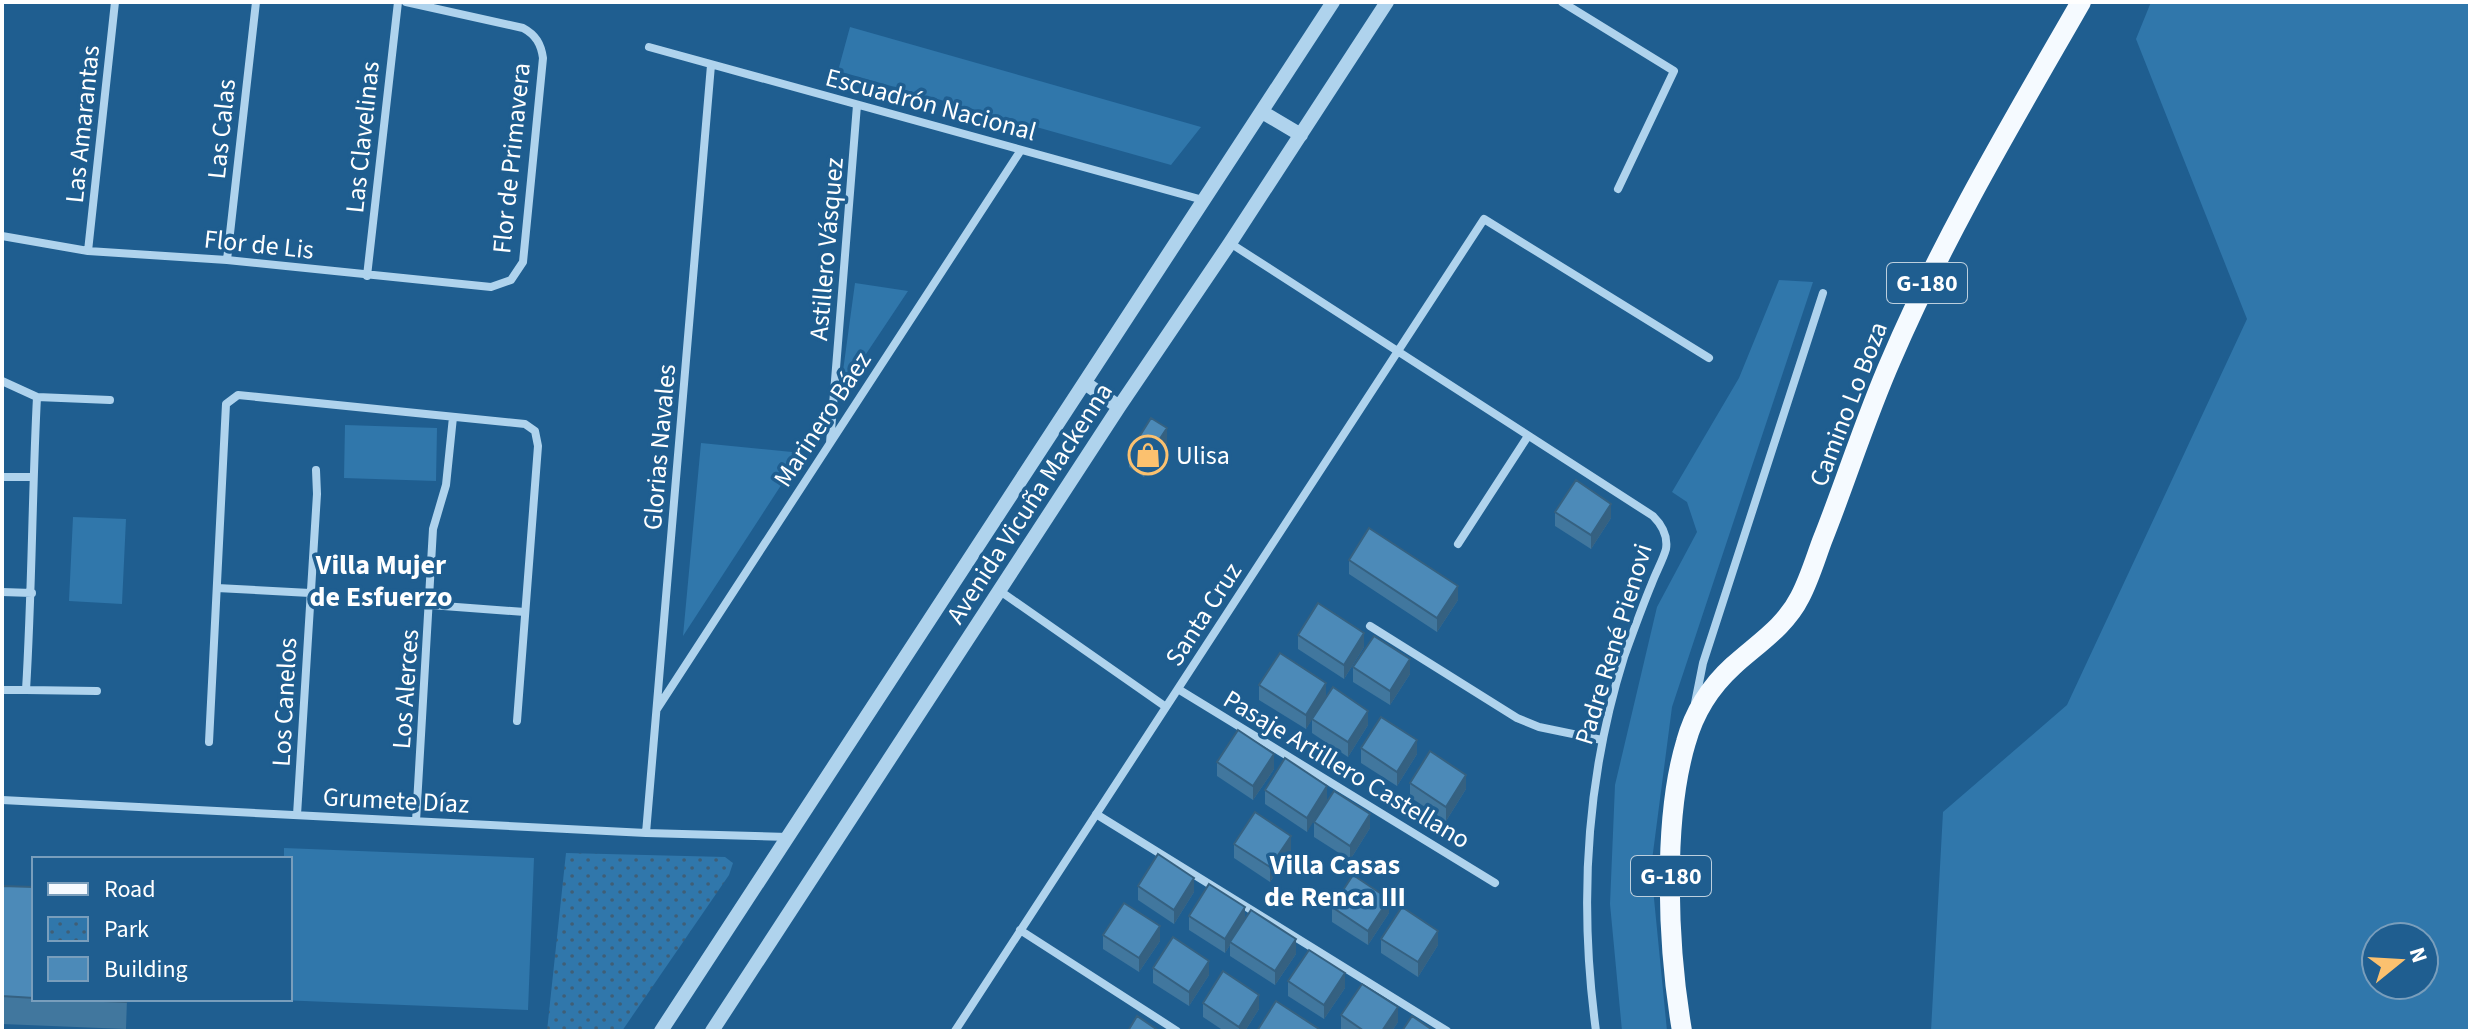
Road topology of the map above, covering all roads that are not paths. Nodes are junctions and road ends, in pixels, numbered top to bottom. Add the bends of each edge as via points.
1 (115, 2) edge
2 (256, 2) edge
3 (398, 2) edge
4 (406, 2) edge
5 (1333, 2) edge
6 (1387, 2) edge
7 (1562, 2) edge
8 (2081, 2) edge
9 (649, 47) dead end
10 (711, 65) junction
11 (857, 105) junction
12 (1262, 112) junction
13 (1301, 135) junction
14 (1021, 150) junction
15 (1618, 189) dead end
16 (1203, 200) junction
17 (2, 236) edge
18 (1230, 243) junction
19 (88, 251) junction
20 (227, 260) junction
21 (367, 276) junction
22 (511, 280) joint
23 (1823, 293) dead end
24 (1398, 352) junction
25 (1709, 358) dead end
26 (2, 381) edge
27 (1085, 383) junction
28 (37, 397) junction
29 (110, 400) dead end
30 (1119, 407) junction
31 (453, 417) junction
32 (1528, 436) junction
33 (830, 444) junction
34 (316, 470) dead end
35 (2, 477) edge
36 (33, 477) junction
37 (1458, 544) dead end
38 (217, 588) junction
39 (1000, 591) junction
40 (2, 592) edge
41 (32, 593) junction
42 (310, 593) junction
43 (430, 605) junction
44 (525, 612) junction
45 (1370, 626) dead end
46 (1178, 689) junction
47 (2, 690) edge
48 (26, 690) junction
49 (97, 691) dead end
50 (1166, 707) junction
51 (657, 710) junction
52 (517, 721) dead end
53 (1692, 723) junction
54 (1602, 740) junction
55 (209, 742) dead end
56 (2, 800) edge
57 (1096, 814) junction
58 (297, 815) junction
59 (416, 821) junction
60 (646, 833) junction
61 (789, 837) junction
62 (1495, 883) dead end
63 (1020, 930) junction
64 (661, 1031) edge
65 (712, 1031) edge
66 (955, 1031) edge
67 (1177, 1031) edge
68 (1447, 1031) edge
69 (1596, 1031) edge
70 (1682, 1031) edge

1 - 19 street, Las Amarantas
2 - 20 street, Las Calas
3 - 21 street, Las Clavelinas
4 - 22 street, Flor de Primavera via 523,28 537,39 543,58 523,262
5 - 12 street, Avenida Vicuña Mackenna
6 - 13 street, Avenida Vicuña Mackenna
7 - 15 street via 1674,71
8 - 53 main road, Camino Lo Boza / G-180 via 1915,308 1800,598 1778,628 1716,685
9 - 10 street, Escuadrón Nacional
10 - 11 street, Escuadrón Nacional
10 - 51 street, Glorias Navales
11 - 14 street, Escuadrón Nacional
11 - 33 street, Astillero Vásquez
12 - 13 street
12 - 16 street, Avenida Vicuña Mackenna
13 - 18 street, Avenida Vicuña Mackenna
14 - 16 street, Escuadrón Nacional
14 - 33 street, Marinero Báez
16 - 27 street, Avenida Vicuña Mackenna
17 - 19 street, Flor de Lis
18 - 24 street, Padre René Pienovi
18 - 30 street, Avenida Vicuña Mackenna
19 - 20 street, Flor de Lis
20 - 21 street, Flor de Lis
21 - 22 street, Flor de Lis via 491,287
23 - 53 street, Camino Lo Boza via 1703,663
24 - 25 street, Santa Cruz via 1484,219
24 - 32 street, Padre René Pienovi
24 - 46 street, Santa Cruz
26 - 28 street
27 - 30 street
27 - 61 street, Avenida Vicuña Mackenna
28 - 29 street
28 - 36 street
30 - 39 street, Avenida Vicuña Mackenna
31 - 38 street via 243,395 229,399
31 - 43 street, Los Alerces via 446,485 433,529
31 - 44 street via 525,424 538,437
32 - 37 street
32 - 54 street, Padre René Pienovi via 1653,516 1664,530 1666,549 1632,632
33 - 51 street, Marinero Báez
34 - 42 street, Los Canelos
35 - 36 street
36 - 41 street
38 - 42 street
38 - 55 street
39 - 50 street
39 - 65 street, Avenida Vicuña Mackenna
40 - 41 street
41 - 48 street
42 - 58 street, Los Canelos
43 - 44 street
43 - 59 street, Los Alerces
44 - 52 street
45 - 54 street via 1504,712 1539,727
46 - 50 street, Santa Cruz
46 - 62 street, Pasaje Artillero Castellano
47 - 48 street
48 - 49 street
50 - 57 street, Santa Cruz
51 - 60 street, Glorias Navales
53 - 70 main road, Camino Lo Boza / G-180 via 1679,769 1671,854 1672,937
54 - 69 street, Padre René Pienovi via 1586,893
56 - 58 street, Grumete Díaz
57 - 63 street, Santa Cruz
57 - 68 street
58 - 59 street, Grumete Díaz
59 - 60 street, Grumete Díaz
60 - 61 street, Grumete Díaz
61 - 64 street, Avenida Vicuña Mackenna
63 - 66 street, Santa Cruz
63 - 67 street

